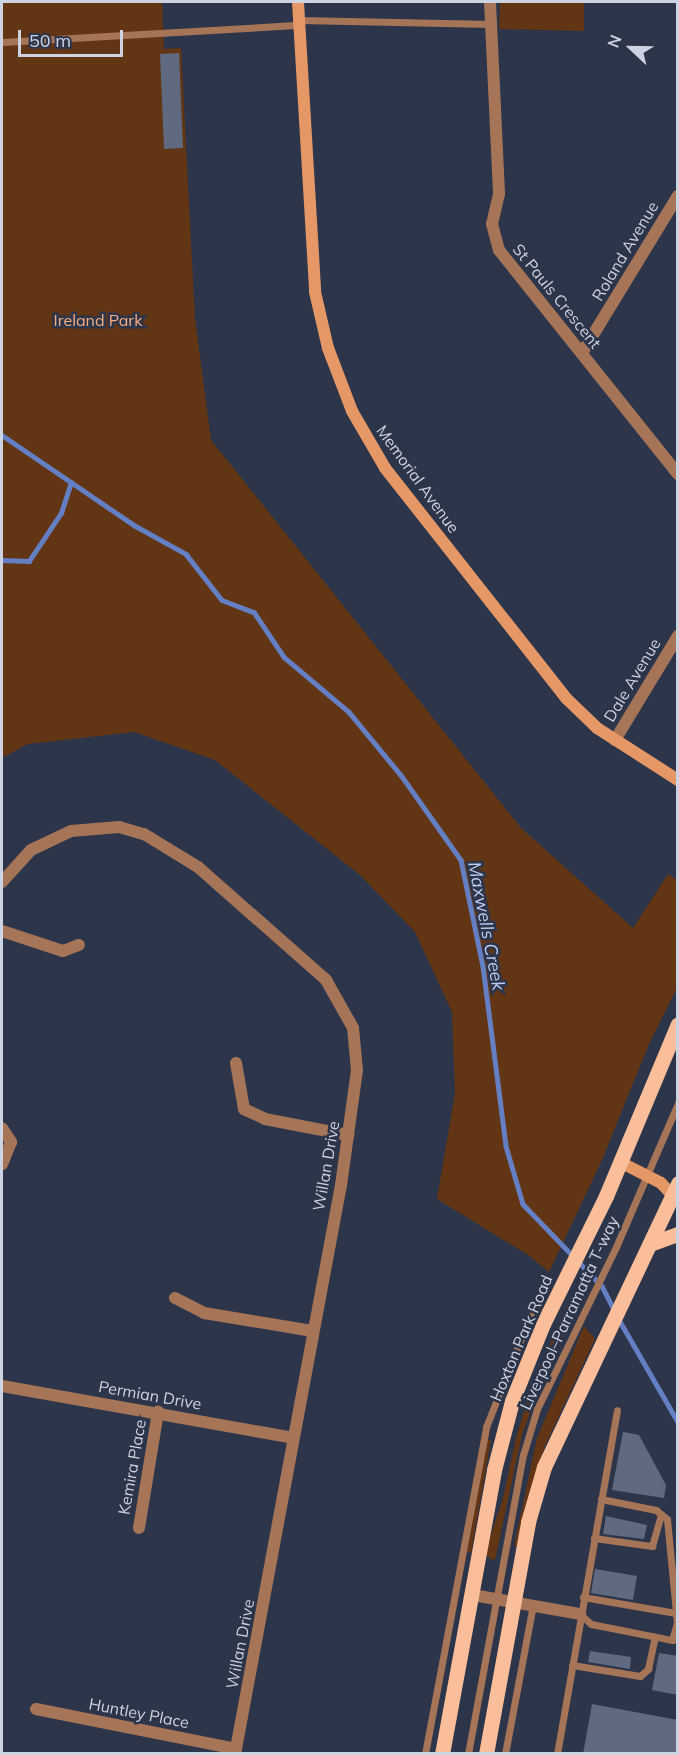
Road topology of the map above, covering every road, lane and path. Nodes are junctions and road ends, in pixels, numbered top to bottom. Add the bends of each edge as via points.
1 (298, 2) edge
2 (490, 2) edge
3 (299, 23) junction
4 (492, 24) junction
5 (2, 42) edge
6 (678, 196) edge
7 (582, 353) junction
8 (678, 474) edge
9 (678, 636) edge
10 (615, 740) junction
11 (678, 780) edge
12 (2, 882) edge
13 (2, 931) edge
14 (79, 945) dead end
15 (678, 1024) edge
16 (236, 1063) dead end
17 (678, 1103) edge
18 (2, 1128) edge
19 (348, 1135) junction
20 (620, 1162) junction
21 (2, 1164) edge
22 (647, 1174) junction
23 (676, 1193) edge
24 (678, 1234) edge
25 (650, 1244) junction
26 (176, 1298) dead end
27 (534, 1303) dead end
28 (313, 1330) junction
29 (2, 1386) edge
30 (617, 1410) dead end
31 (158, 1412) junction
32 (293, 1438) junction
33 (601, 1499) junction
34 (661, 1514) junction
35 (139, 1528) dead end
36 (594, 1538) junction
37 (473, 1595) junction
38 (583, 1597) junction
39 (496, 1599) junction
40 (513, 1602) junction
41 (533, 1605) junction
42 (676, 1613) edge
43 (580, 1614) junction
44 (655, 1637) junction
45 (572, 1665) junction
46 (36, 1710) dead end
47 (236, 1751) edge
48 (425, 1754) edge
49 (442, 1754) edge
50 (468, 1754) edge
51 (486, 1754) edge
52 (505, 1754) edge
53 (557, 1754) edge

1 - 3 street, Memorial Avenue
2 - 4 street, St Pauls Crescent
3 - 4 lane
3 - 5 lane
3 - 10 street, Memorial Avenue via 315,292 328,348 352,411 385,468 567,699
4 - 7 street, St Pauls Crescent via 499,194 492,224 499,250
6 - 7 street, Roland Avenue
7 - 8 street, St Pauls Crescent
9 - 10 street, Dale Avenue
10 - 11 street, Memorial Avenue
12 - 19 street, Willan Drive via 31,850 70,831 95,826 144,834 180,853 326,980 338,996 357,1046
13 - 14 street via 63,951
15 - 20 main road, Hoxton Park Road
16 - 19 street via 244,1109 264,1119
17 - 22 lane, Liverpool–Parramatta T-way
18 - 21 street via 10,1142
19 - 28 street, Willan Drive
20 - 22 street
20 - 37 main road, Hoxton Park Road via 558,1294 506,1421
22 - 23 street
22 - 39 lane, Liverpool–Parramatta T-way via 537,1409 523,1455
23 - 25 main road
24 - 25 main road
25 - 40 main road via 544,1467 528,1522
26 - 28 street via 204,1313
27 - 48 lane via 486,1426
28 - 32 street, Willan Drive
29 - 31 street, Permian Drive
30 - 33 lane
31 - 32 street, Permian Drive
31 - 35 street, Kemira Place
32 - 47 street, Willan Drive
33 - 34 lane
33 - 36 lane
34 - 36 lane via 652,1546
34 - 42 lane via 667,1520
36 - 38 lane
37 - 39 street
37 - 49 main road, Hoxton Park Road
38 - 42 lane
38 - 43 lane
39 - 40 street
39 - 50 lane, Liverpool–Parramatta T-way
40 - 41 street
40 - 51 main road
41 - 43 street
41 - 52 lane
42 - 44 lane via 672,1640
43 - 44 lane via 591,1624
43 - 45 lane
44 - 45 lane via 648,1670 640,1676
45 - 53 lane
46 - 47 street, Huntley Place

